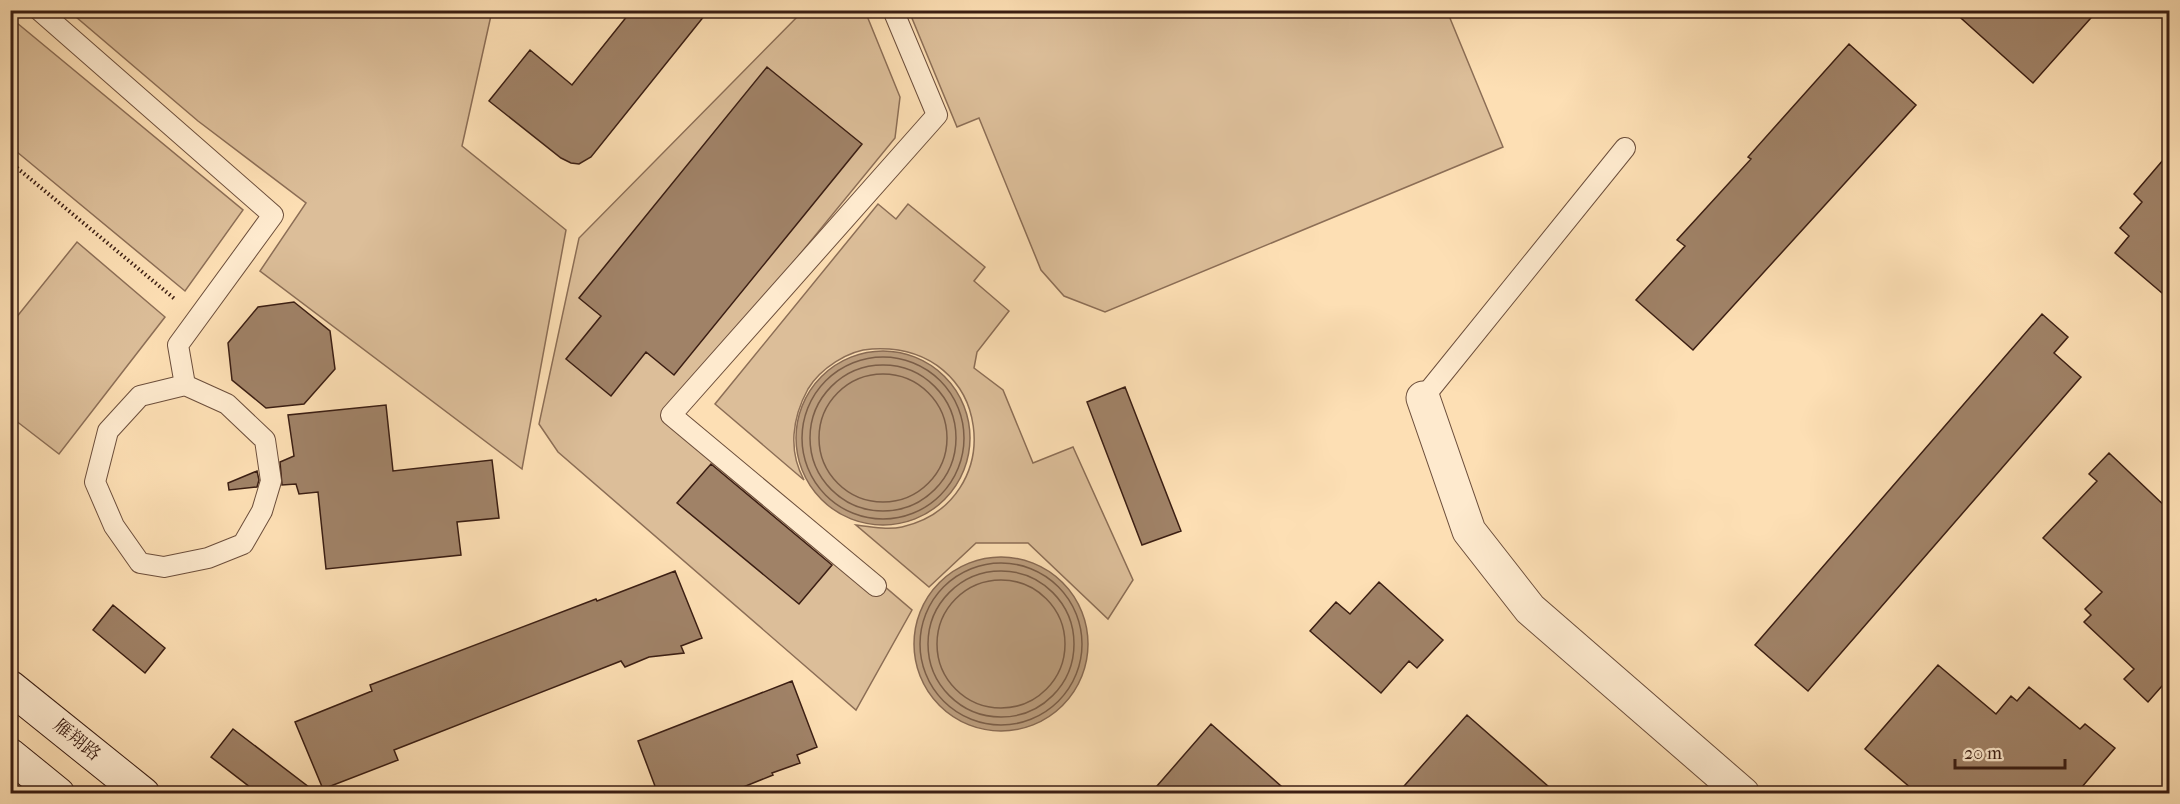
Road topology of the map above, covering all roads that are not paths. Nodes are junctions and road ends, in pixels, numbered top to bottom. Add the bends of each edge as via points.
1 (39, 10) edge
2 (893, 10) edge
3 (1625, 148) dead end
4 (185, 385) junction
5 (1423, 398) joint
6 (876, 586) dead end
7 (10, 687) edge
8 (10, 755) edge
9 (58, 794) edge
10 (143, 794) edge
11 (1743, 794) edge

1 - 4 lane via 273,214 178,345
2 - 6 lane via 937,116 671,414
3 - 5 lane
4 - 4 lane via 140,396 108,431 95,483 114,526 140,563 164,567 208,558 243,544 261,511 271,481 265,440 227,404
5 - 11 street via 1469,531 1530,609
7 - 10 street, 雁翔路
8 - 9 street

